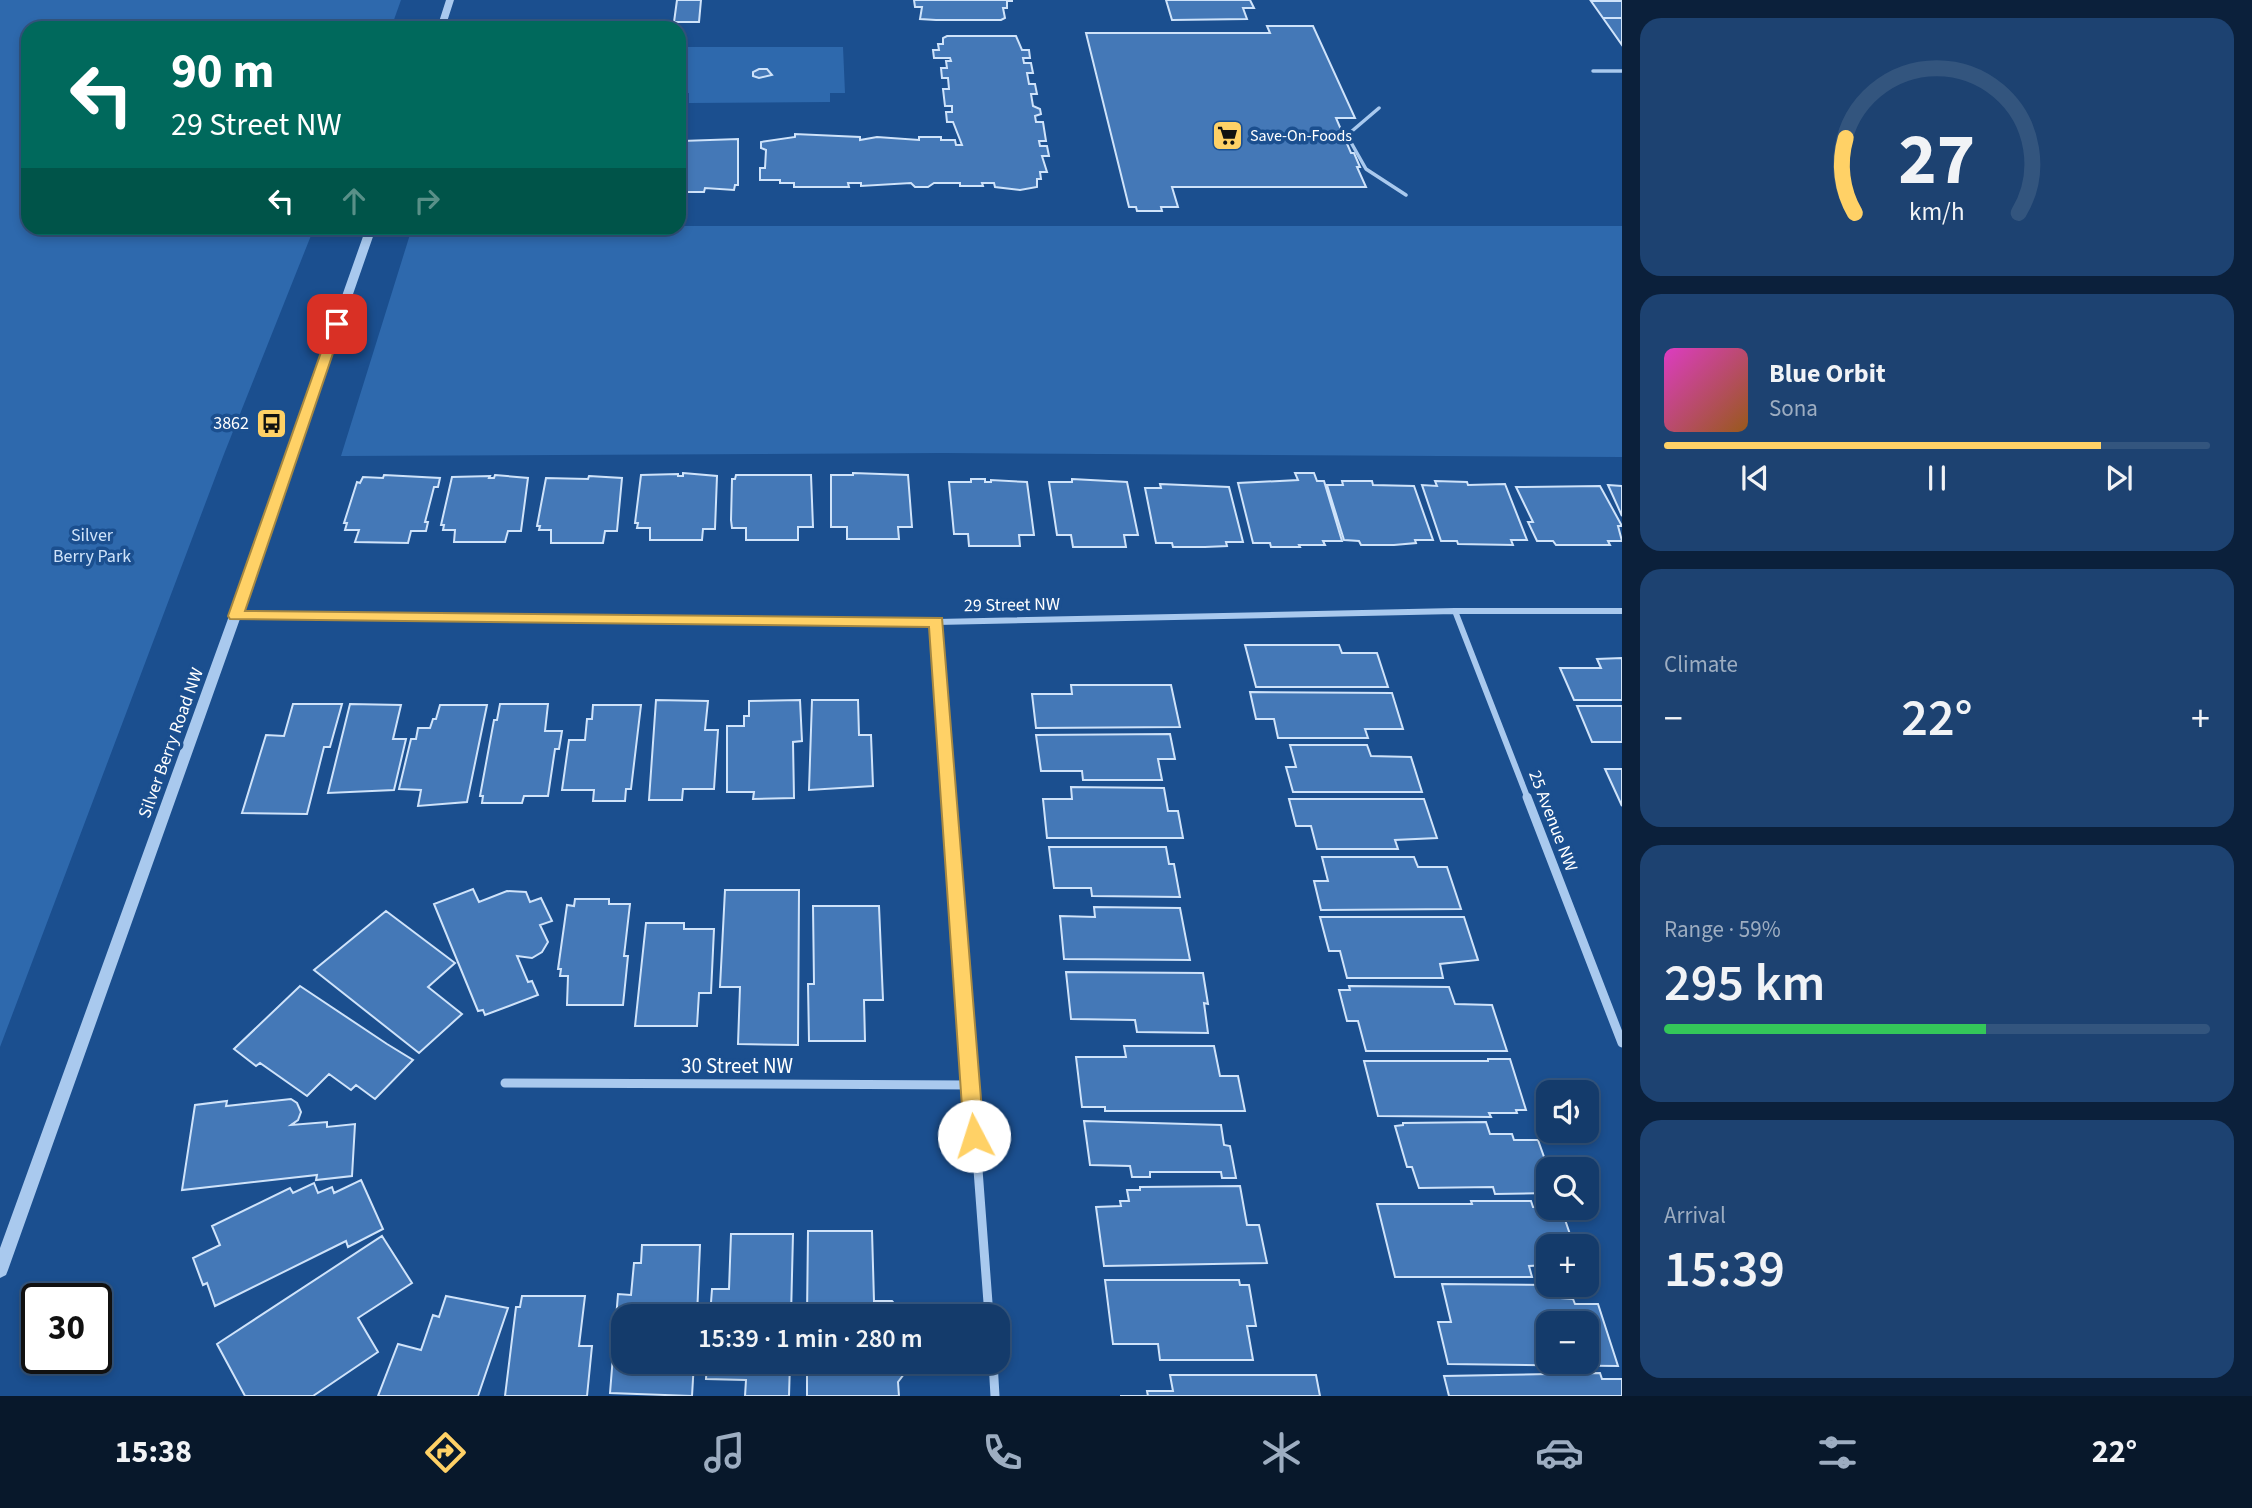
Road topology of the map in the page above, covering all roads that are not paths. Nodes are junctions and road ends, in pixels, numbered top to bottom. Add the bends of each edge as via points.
1 (450, 0) edge
2 (443, 21) edge
3 (1593, 71) dead end
4 (1622, 71) edge
5 (1379, 108) dead end
6 (1406, 195) dead end
7 (369, 235) edge
8 (1455, 611) junction
9 (1622, 611) edge
10 (235, 616) junction
11 (937, 622) junction
12 (1622, 1043) edge
13 (505, 1083) dead end
14 (970, 1085) junction
15 (0, 1270) edge
16 (988, 1304) edge
17 (994, 1374) edge
18 (995, 1396) edge

1 - 2 street
3 - 4 lane
5 - 6 lane via 1349,139 1366,169
7 - 10 street, Silver Berry Road NW
8 - 9 street, 29 Street NW
8 - 11 street, 29 Street NW
8 - 12 street, 25 Avenue NW
10 - 11 street, 29 Street NW
10 - 15 street, Silver Berry Road NW
11 - 14 street
13 - 14 street, 30 Street NW
14 - 16 street
17 - 18 street

